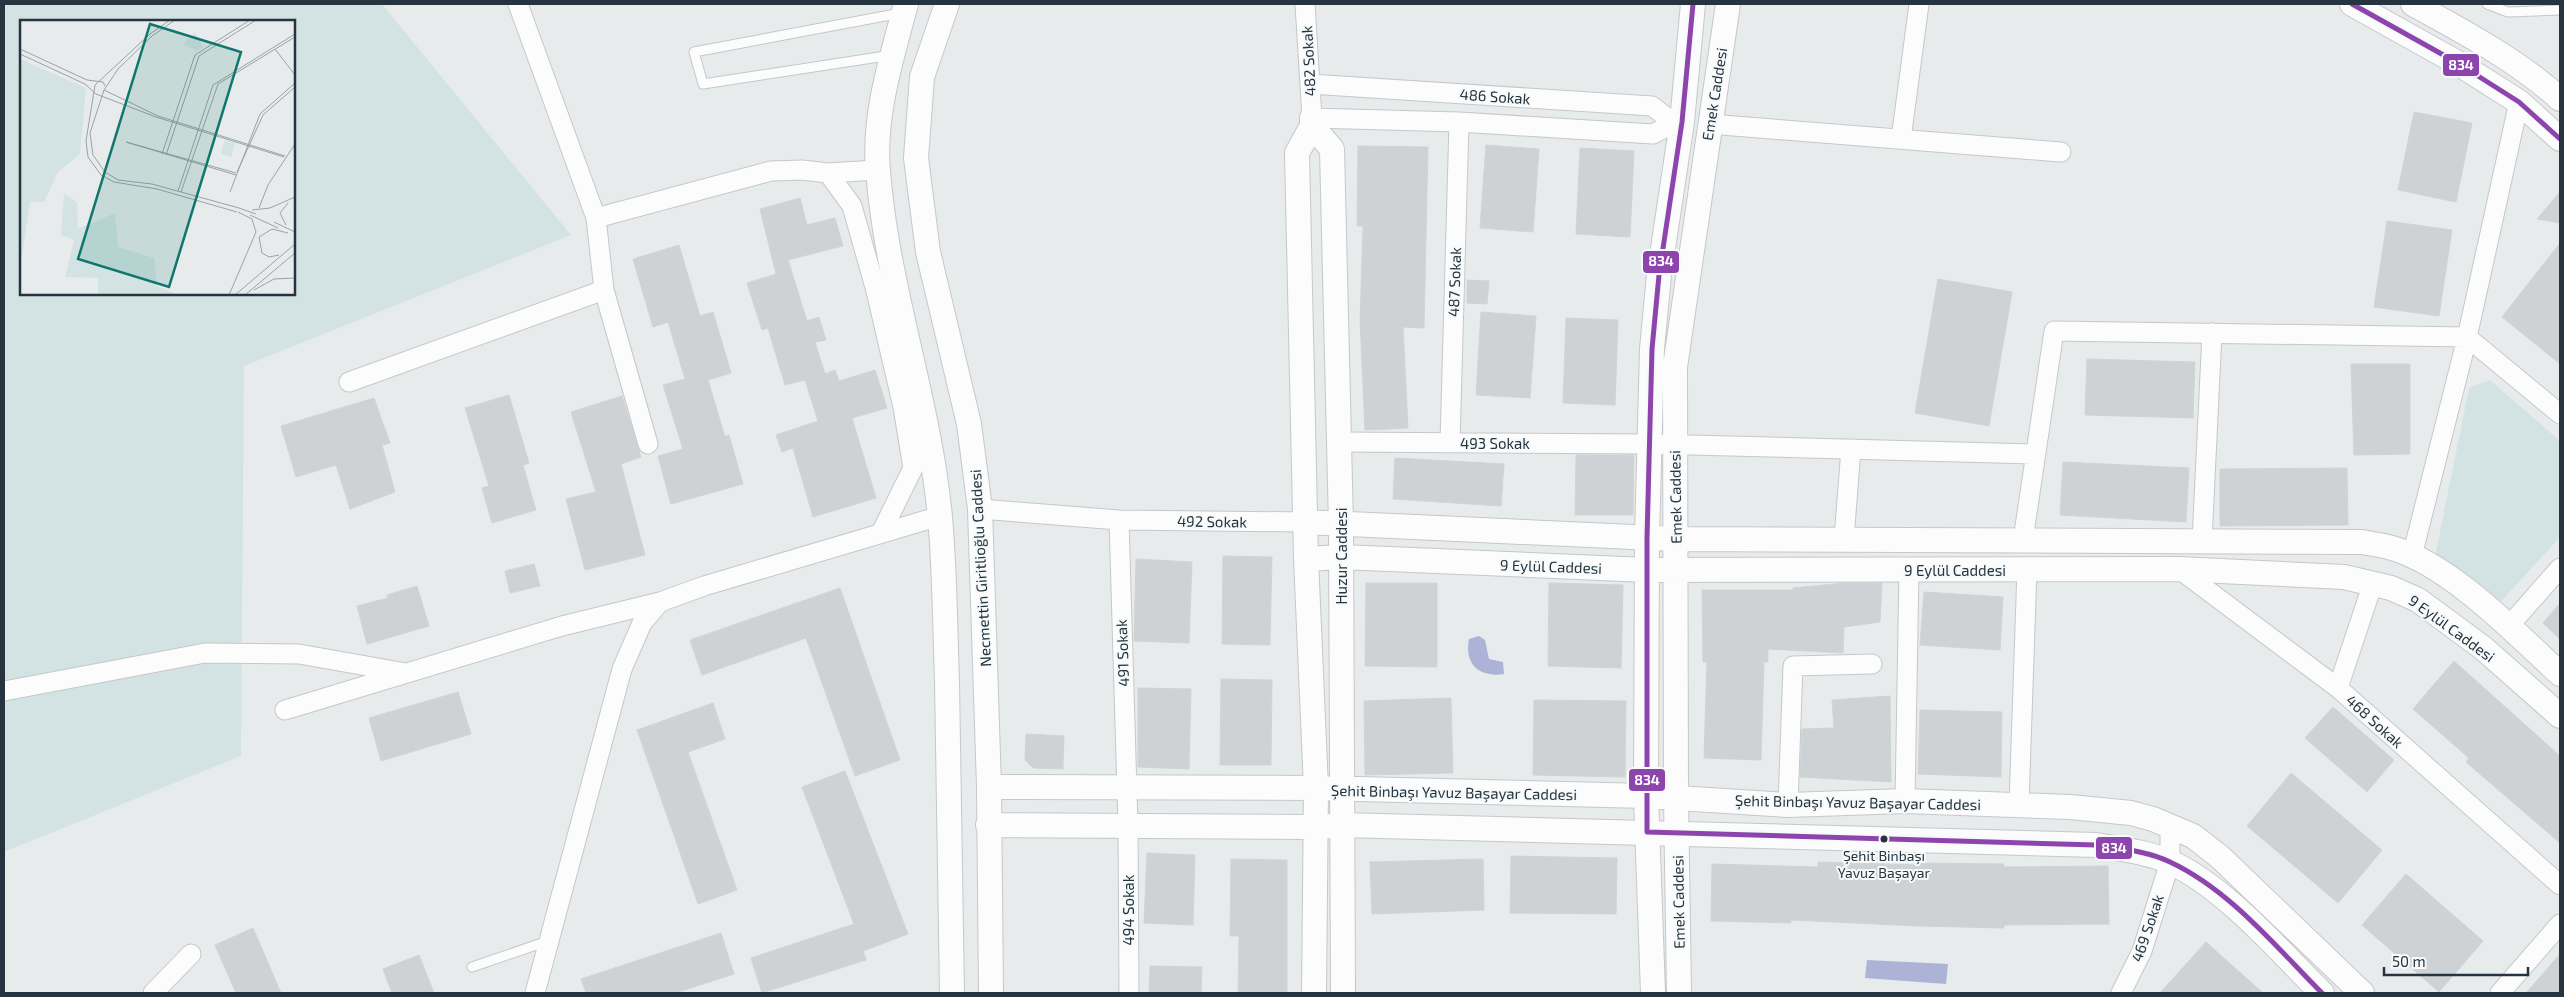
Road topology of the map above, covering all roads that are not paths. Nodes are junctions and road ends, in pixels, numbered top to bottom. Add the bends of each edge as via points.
1 (518, 4) edge
2 (947, 4) edge
3 (1305, 4) edge
4 (1693, 4) edge
5 (1728, 4) edge
6 (1919, 4) edge
7 (2352, 4) edge
8 (2413, 4) edge
9 (2487, 4) edge
10 (905, 8) edge
11 (2560, 10) edge
12 (892, 55) junction
13 (1310, 84) junction
14 (2560, 99) edge
15 (2519, 102) junction
16 (1312, 122) junction
17 (1459, 122) junction
18 (1678, 122) junction
19 (1709, 124) junction
20 (1901, 139) junction
21 (2560, 139) edge
22 (2061, 152) dead end
23 (877, 170) junction
24 (828, 173) junction
25 (596, 218) junction
26 (604, 290) junction
27 (2212, 332) junction
28 (2467, 336) junction
29 (349, 382) dead end
30 (2560, 414) edge
31 (1339, 442) junction
32 (1450, 442) junction
33 (648, 444) dead end
34 (1650, 444) junction
35 (1675, 444) junction
36 (1851, 449) junction
37 (2036, 454) junction
38 (980, 509) junction
39 (940, 516) junction
40 (1119, 520) junction
41 (1305, 522) junction
42 (1341, 525) junction
43 (881, 533) junction
44 (1647, 538) junction
45 (1676, 538) junction
46 (1844, 539) junction
47 (2023, 540) junction
48 (2202, 541) junction
49 (2412, 556) junction
50 (1341, 557) junction
51 (1306, 559) junction
52 (2560, 568) edge
53 (2179, 569) junction
54 (1647, 570) junction
55 (1676, 570) junction
56 (1909, 570) junction
57 (2027, 570) junction
58 (2373, 583) junction
59 (660, 602) junction
60 (2509, 626) junction
61 (1872, 664) dead end
62 (406, 673) junction
63 (2560, 674) edge
64 (2338, 688) junction
65 (4, 691) edge
66 (284, 710) dead end
67 (2560, 716) edge
68 (1126, 786) junction
69 (988, 787) junction
70 (1316, 788) junction
71 (1343, 790) junction
72 (1646, 796) junction
73 (1676, 798) junction
74 (1905, 801) junction
75 (2019, 804) junction
76 (1788, 805) junction
77 (1344, 824) junction
78 (988, 825) junction
79 (2170, 825) junction
80 (1128, 826) junction
81 (1316, 827) junction
82 (1647, 832) junction
83 (1676, 832) junction
84 (2170, 862) junction
85 (2560, 885) edge
86 (2560, 924) edge
87 (549, 941) junction
88 (191, 954) dead end
89 (472, 967) dead end
90 (153, 993) edge
91 (534, 993) edge
92 (952, 993) edge
93 (991, 993) edge
94 (1129, 993) edge
95 (1314, 993) edge
96 (1343, 993) edge
97 (1653, 993) edge
98 (1679, 993) edge
99 (2121, 993) edge
100 (2322, 993) edge
101 (2362, 993) edge
102 (2500, 993) edge

1 - 25 street
2 - 38 street, Necmettin Giritlioğlu Caddesi via 922,77 916,158 928,252 969,424
3 - 13 street, 482 Sokak
4 - 18 street, Emek Caddesi
5 - 19 street, Emek Caddesi
6 - 20 street
7 - 15 street via 2456,62
8 - 14 street via 2468,34 2539,80
9 - 11 lane via 2508,12
10 - 12 street
10 - 12 lane via 694,52 703,84
12 - 23 street via 879,128
13 - 16 street, 482 Sokak
13 - 18 street, 486 Sokak via 1652,106
15 - 21 street
15 - 28 street
16 - 17 street, 486 Sokak
16 - 31 street, Huzur Caddesi via 1332,149
16 - 41 street via 1298,153
17 - 18 street, 486 Sokak via 1653,134
17 - 32 street, 487 Sokak
18 - 19 street
18 - 34 street, Emek Caddesi via 1652,348
19 - 20 street
19 - 35 street, Emek Caddesi via 1675,367
20 - 22 street
23 - 24 street
23 - 39 street via 890,257 926,416
24 - 25 street via 771,171
24 - 43 street via 852,206 903,407 913,468
25 - 26 street
26 - 29 street
26 - 33 street
27 - 28 street
27 - 37 street via 2054,331
27 - 48 street
28 - 30 street
28 - 49 street
31 - 32 street, 493 Sokak
31 - 42 street, Huzur Caddesi
32 - 34 street, 493 Sokak
34 - 35 street, 493 Sokak
34 - 44 street, Emek Caddesi
35 - 36 street, 493 Sokak
35 - 45 street, Emek Caddesi
36 - 37 street, 493 Sokak
36 - 46 street
37 - 47 street
38 - 40 street, 492 Sokak
38 - 69 street, Necmettin Giritlioğlu Caddesi
39 - 43 street
39 - 92 street via 950,810
40 - 41 street, 492 Sokak
40 - 68 street, 491 Sokak
41 - 42 street, 9 Eylül Caddesi
41 - 51 street
42 - 44 street, 9 Eylül Caddesi
42 - 50 street, Huzur Caddesi
43 - 59 street
44 - 45 street, 9 Eylül Caddesi
44 - 54 street, Emek Caddesi
45 - 46 street, 9 Eylül Caddesi
45 - 55 street, Emek Caddesi
46 - 47 street, 9 Eylül Caddesi
47 - 48 street, 9 Eylül Caddesi
48 - 49 street, 9 Eylül Caddesi via 2362,542
49 - 60 street, 9 Eylül Caddesi via 2473,596
50 - 51 street, 9 Eylül Caddesi
50 - 54 street, 9 Eylül Caddesi
50 - 71 street, Huzur Caddesi
51 - 70 street
52 - 60 street
53 - 57 street, 9 Eylül Caddesi
53 - 58 street, 9 Eylül Caddesi via 2344,577
53 - 64 street, 468 Sokak
54 - 55 street, 9 Eylül Caddesi
54 - 72 street, Emek Caddesi
55 - 56 street, 9 Eylül Caddesi
55 - 73 street, Emek Caddesi
56 - 57 street, 9 Eylül Caddesi
56 - 74 street
57 - 75 street
58 - 64 street
58 - 67 street, 9 Eylül Caddesi via 2418,600 2484,648
59 - 62 street via 562,626
59 - 87 street via 642,623 622,669
60 - 63 street, 9 Eylül Caddesi
61 - 76 street via 1793,666
62 - 65 street via 299,654 205,653
62 - 66 street
64 - 85 street, 468 Sokak
68 - 69 street, Şehit Binbaşı Yavuz Başayar Caddesi
68 - 70 street, Şehit Binbaşı Yavuz Başayar Caddesi
68 - 80 street, 491 Sokak
69 - 78 street, Necmettin Giritlioğlu Caddesi
70 - 71 street, Şehit Binbaşı Yavuz Başayar Caddesi
70 - 81 street
71 - 72 street, Şehit Binbaşı Yavuz Başayar Caddesi
71 - 77 street, Huzur Caddesi
72 - 73 street, Şehit Binbaşı Yavuz Başayar Caddesi
72 - 82 street, Emek Caddesi
73 - 76 street, Şehit Binbaşı Yavuz Başayar Caddesi
73 - 83 street, Emek Caddesi
74 - 75 street, Şehit Binbaşı Yavuz Başayar Caddesi
74 - 76 street, Şehit Binbaşı Yavuz Başayar Caddesi
75 - 79 street, Şehit Binbaşı Yavuz Başayar Caddesi via 2130,813
77 - 81 street
77 - 82 street
77 - 96 street, Huzur Caddesi
78 - 80 street
78 - 93 street, Necmettin Giritlioğlu Caddesi
79 - 84 street, 469 Sokak
79 - 101 street, Şehit Binbaşı Yavuz Başayar Caddesi via 2193,836 2220,857
80 - 81 street
80 - 94 street, 494 Sokak
81 - 95 street
82 - 83 street
82 - 97 street, Emek Caddesi
83 - 84 street via 2096,845
83 - 98 street, Emek Caddesi
84 - 99 street, 469 Sokak via 2142,950
84 - 100 street via 2237,909
86 - 102 street
87 - 89 lane
87 - 91 street
88 - 90 street

